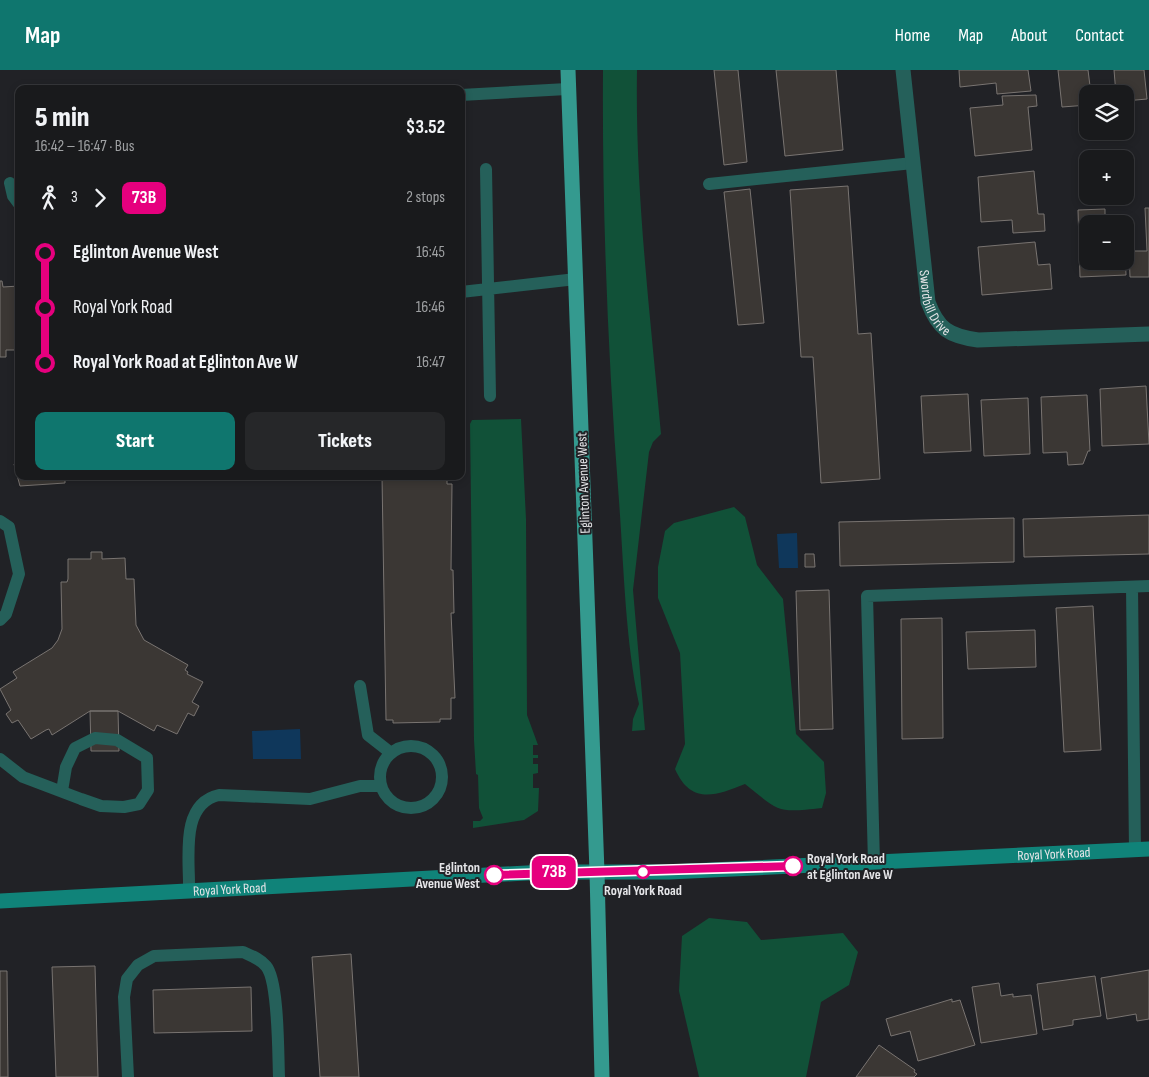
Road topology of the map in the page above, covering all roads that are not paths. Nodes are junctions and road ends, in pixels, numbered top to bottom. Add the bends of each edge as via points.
1 (568, 70) edge
2 (903, 70) edge
3 (567, 89) junction
4 (465, 95) edge
5 (913, 163) junction
6 (486, 169) dead end
7 (10, 183) edge
8 (709, 184) dead end
9 (15, 199) edge
10 (576, 279) junction
11 (488, 290) junction
12 (465, 292) edge
13 (1149, 334) edge
14 (490, 396) dead end
15 (0, 521) edge
16 (1149, 586) edge
17 (1132, 587) junction
18 (0, 620) edge
19 (360, 686) dead end
20 (391, 753) junction
21 (0, 759) edge
22 (381, 786) junction
23 (62, 791) junction
24 (1142, 849) edge
25 (874, 863) junction
26 (597, 872) junction
27 (190, 891) junction
28 (0, 900) edge
29 (128, 1077) edge
30 (279, 1077) edge
31 (602, 1077) edge

1 - 3 main road, Eglinton Avenue West
2 - 5 street, Swordbill Drive
3 - 4 lane
3 - 10 main road, Eglinton Avenue West
5 - 8 lane
5 - 13 street, Swordbill Drive via 928,302 933,316 943,328 958,338 978,340
6 - 11 lane
7 - 9 lane
10 - 11 lane
10 - 26 main road, Eglinton Avenue West
11 - 12 lane
11 - 14 lane
15 - 18 lane via 9,527 19,574 6,614
16 - 17 lane
17 - 24 lane
17 - 25 lane via 867,596
19 - 20 lane via 368,735
20 - 22 lane via 381,768
20 - 22 lane via 407,746 425,748 438,760 443,777 438,794 424,806 406,808 390,801
21 - 23 lane via 23,777
22 - 27 lane via 360,786 310,799 209,797 200,803 190,826
23 - 23 lane via 101,806 139,804 148,790 147,758 117,740 95,738 75,748 66,767
24 - 25 main road, Royal York Road
25 - 26 main road, Royal York Road
26 - 27 main road, Royal York Road
26 - 31 main road, Eglinton Avenue West
27 - 28 main road, Royal York Road
29 - 30 lane via 124,997 127,979 138,965 154,956 243,952 268,968 274,990

